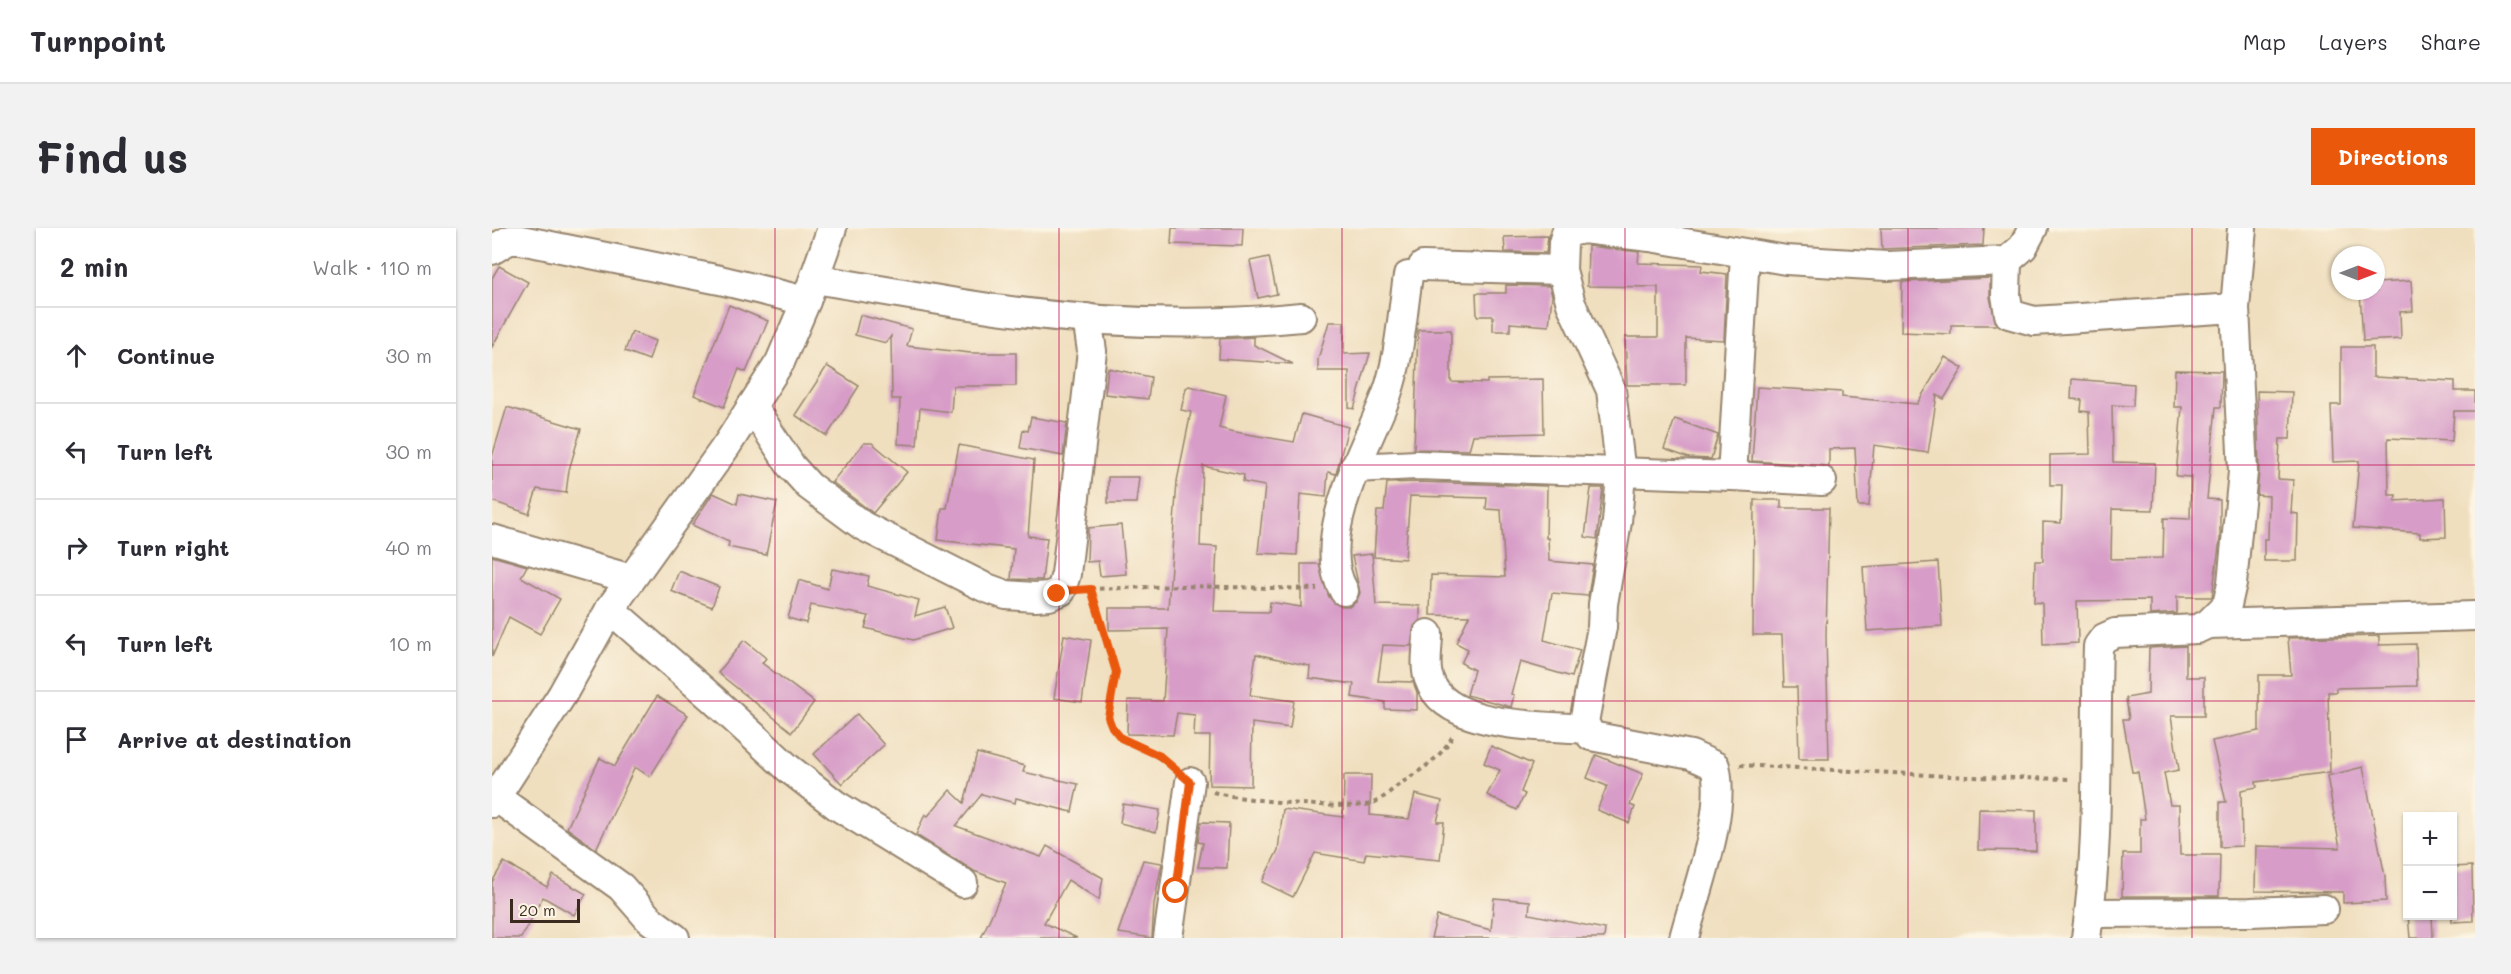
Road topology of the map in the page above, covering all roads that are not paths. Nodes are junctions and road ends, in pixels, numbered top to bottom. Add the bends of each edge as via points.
1 (832, 228) edge
2 (2033, 228) edge
3 (2223, 228) edge
4 (2242, 228) edge
5 (492, 250) edge
6 (1745, 255) junction
7 (2007, 261) junction
8 (2237, 269) junction
9 (1562, 270) junction
10 (810, 290) junction
11 (2235, 308) junction
12 (1301, 317) dead end
13 (1087, 318) junction
14 (752, 406) junction
15 (1354, 468) junction
16 (1621, 474) junction
17 (1732, 476) junction
18 (1822, 481) dead end
19 (492, 539) edge
20 (631, 579) junction
21 (1344, 591) road end
22 (610, 609) junction
23 (2475, 616) edge
24 (2208, 624) junction
25 (1428, 634) dead end
26 (1586, 729) junction
27 (1190, 782) road end
28 (494, 801) edge
29 (963, 883) dead end
30 (2324, 909) dead end
31 (2088, 925) edge
32 (675, 938) edge
33 (1168, 938) edge
34 (1684, 938) edge

1 - 10 street
2 - 7 street via 2023,247
3 - 8 street
4 - 8 street
5 - 10 street via 509,240 521,240 720,280
6 - 7 street via 1887,266
6 - 9 street via 1583,229 1566,233
6 - 17 street
7 - 11 street via 2009,314 2019,318 2034,321
8 - 11 street
9 - 15 street via 1415,271 1387,394
9 - 16 street via 1572,304 1611,390
10 - 13 street
10 - 14 street via 780,362
11 - 24 street via 2243,472 2227,605
12 - 13 street via 1162,322
13 - 14 street via 1092,351 1075,500 1061,591 1048,596 995,591 863,526 808,486
14 - 20 street
15 - 16 street via 1417,465
15 - 21 street via 1341,511 1335,551
16 - 17 street
16 - 26 street via 1602,627 1585,714
17 - 18 street
19 - 20 street
20 - 22 street
22 - 28 street via 562,695
22 - 29 street via 796,774 836,805
23 - 24 street
24 - 31 street via 2197,629 2115,633 2098,646
25 - 26 street via 1428,678 1438,699 1464,715
26 - 34 street via 1591,736 1691,755 1715,766 1719,781 1711,838
27 - 33 street
28 - 32 street via 621,887 649,919
30 - 31 street

